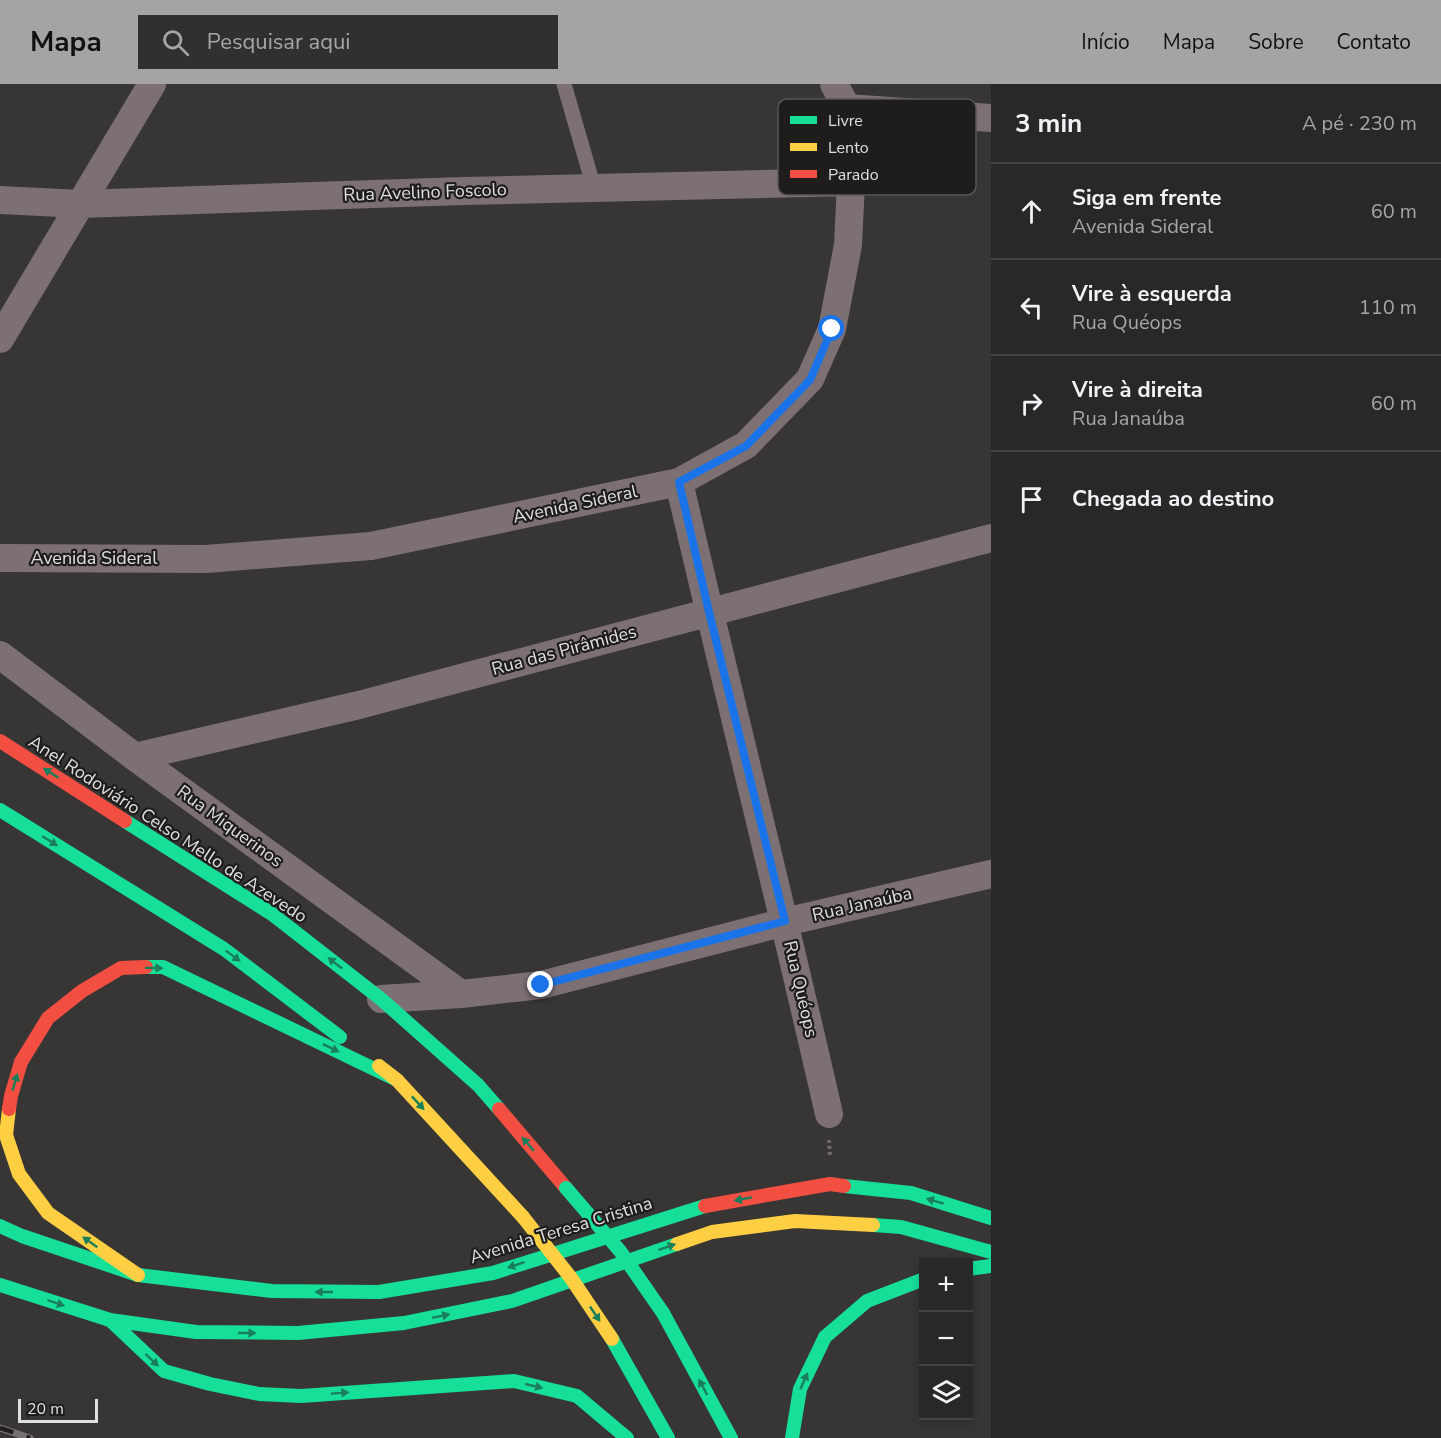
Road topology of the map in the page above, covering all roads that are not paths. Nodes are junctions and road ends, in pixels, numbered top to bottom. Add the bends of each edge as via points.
1 (152, 84) edge
2 (564, 84) edge
3 (840, 96) edge
4 (861, 99) edge
5 (976, 116) edge
6 (991, 118) edge
7 (778, 184) edge
8 (594, 188) junction
9 (850, 195) edge
10 (0, 200) edge
11 (81, 204) junction
12 (0, 339) edge
13 (679, 482) junction
14 (991, 538) edge
15 (0, 558) edge
16 (709, 612) junction
17 (0, 655) edge
18 (0, 741) edge
19 (135, 757) junction
20 (0, 810) edge
21 (991, 874) edge
22 (785, 921) junction
23 (461, 994) junction
24 (381, 999) junction
25 (397, 1080) junction
26 (829, 1114) road end
27 (991, 1218) edge
28 (0, 1226) edge
29 (991, 1252) edge
30 (991, 1266) edge
31 (973, 1268) edge
32 (138, 1275) junction
33 (919, 1281) edge
34 (0, 1285) edge
35 (110, 1320) junction
36 (627, 1438) edge
37 (668, 1438) edge
38 (731, 1438) edge
39 (792, 1438) edge

1 - 11 street
2 - 8 lane
3 - 4 street
5 - 6 street
7 - 8 street, Rua Avelino Foscolo
8 - 11 street, Rua Avelino Foscolo
9 - 13 street, Avenida Sideral via 848,245 832,329 810,380 746,446
10 - 11 street, Rua Avelino Foscolo
11 - 12 street
13 - 15 street, Avenida Sideral via 371,546 206,559
13 - 16 street, Rua Quéops
14 - 16 street, Rua das Pirâmides
16 - 19 street, Rua das Pirâmides via 360,705
16 - 22 street, Rua Quéops
17 - 19 street, Rua Miquerinos
24 -> 18 main road, Anel Rodoviário Celso Mello de Azevedo via 272,914
19 - 23 street, Rua Miquerinos
20 -> 25 main road via 224,949
21 - 22 street, Rua Janaúba
22 - 23 street, Rua Janaúba via 541,985
22 - 26 street, Rua Quéops
23 - 24 street, Rua Janaúba
38 -> 24 main road, Anel Rodoviário Celso Mello de Azevedo, bridge via 663,1313 620,1251 478,1085
32 -> 25 main road via 48,1213 19,1174 6,1136 11,1096 21,1062 48,1018 82,991 121,968 163,967
25 -> 37 main road, bridge via 523,1217 571,1278 612,1339
27 -> 32 main road, Avenida Teresa Cristina via 911,1193 830,1184 698,1207 493,1273 379,1292 272,1291
28 - 32 main road, Avenida Teresa Cristina
35 -> 29 main road via 196,1332 298,1333 404,1323 512,1301 712,1232 795,1221 901,1227
30 - 31 main road
39 -> 33 main road via 800,1389 825,1337 867,1301
34 -> 35 main road
35 -> 36 main road via 164,1371 210,1384 259,1394 301,1396 514,1381 577,1396

